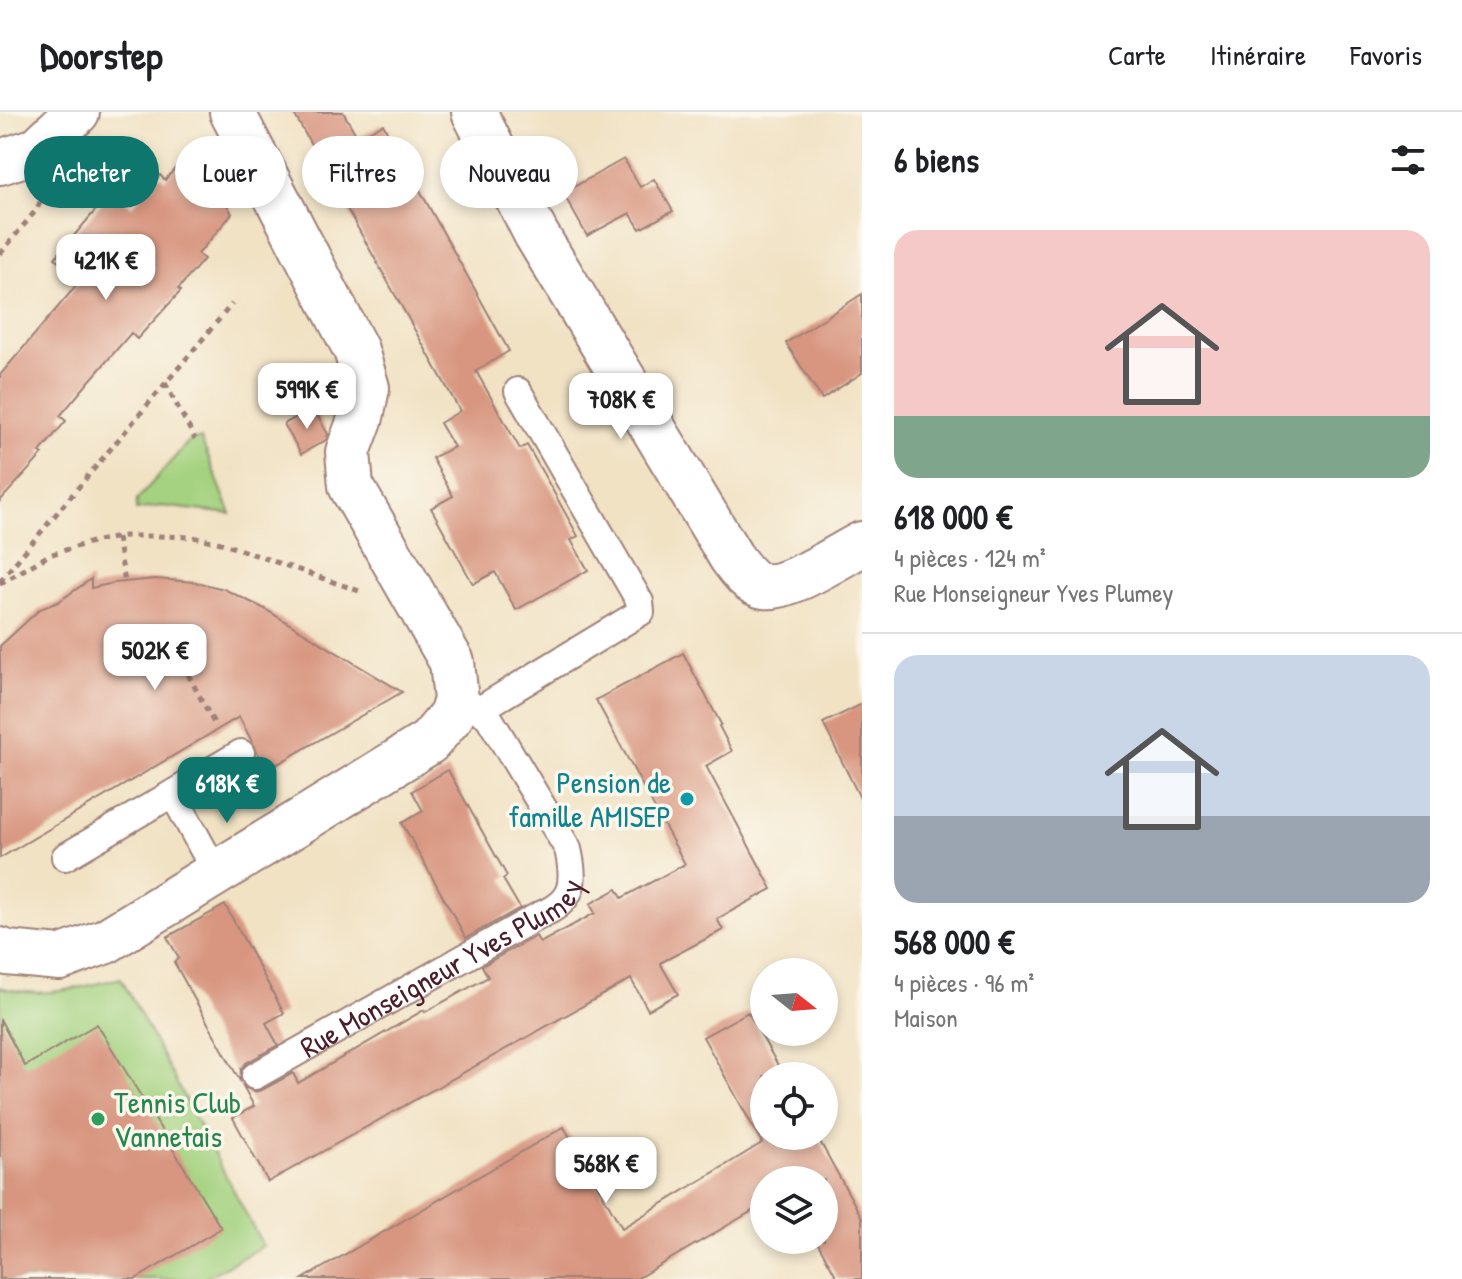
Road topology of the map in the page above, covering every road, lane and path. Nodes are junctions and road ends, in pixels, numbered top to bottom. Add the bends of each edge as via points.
1 (77, 112) edge
2 (232, 112) edge
3 (474, 112) edge
4 (18, 156) edge
5 (0, 254) edge
6 (232, 304) dead end
7 (165, 383) junction
8 (518, 391) dead end
9 (195, 439) dead end
10 (117, 538) junction
11 (862, 544) edge
12 (125, 582) dead end
13 (0, 583) edge
14 (427, 615) junction
15 (157, 639) dead end
16 (468, 705) junction
17 (236, 755) joint
18 (173, 794) junction
19 (65, 857) dead end
20 (216, 873) junction
21 (0, 950) edge
22 (255, 1076) dead end

1 - 4 street
2 - 14 street via 356,350 367,388 348,452 351,486
3 - 11 street via 536,234 744,574 761,586 783,584
4 - 5 path via 49,180 37,209
6 - 7 path
7 - 9 path
7 - 13 path
8 - 16 lane via 641,612
10 - 12 path
10 - 13 path via 49,555
10 - 14 path via 193,537 221,543
14 - 16 street
15 - 17 path via 184,667
16 - 20 street via 429,742
16 - 22 lane, Rue Monseigneur Yves Plumey via 493,724 568,849 573,872 568,894 557,908
17 - 18 lane
18 - 19 lane
18 - 20 lane
20 - 21 street via 106,941 60,958

